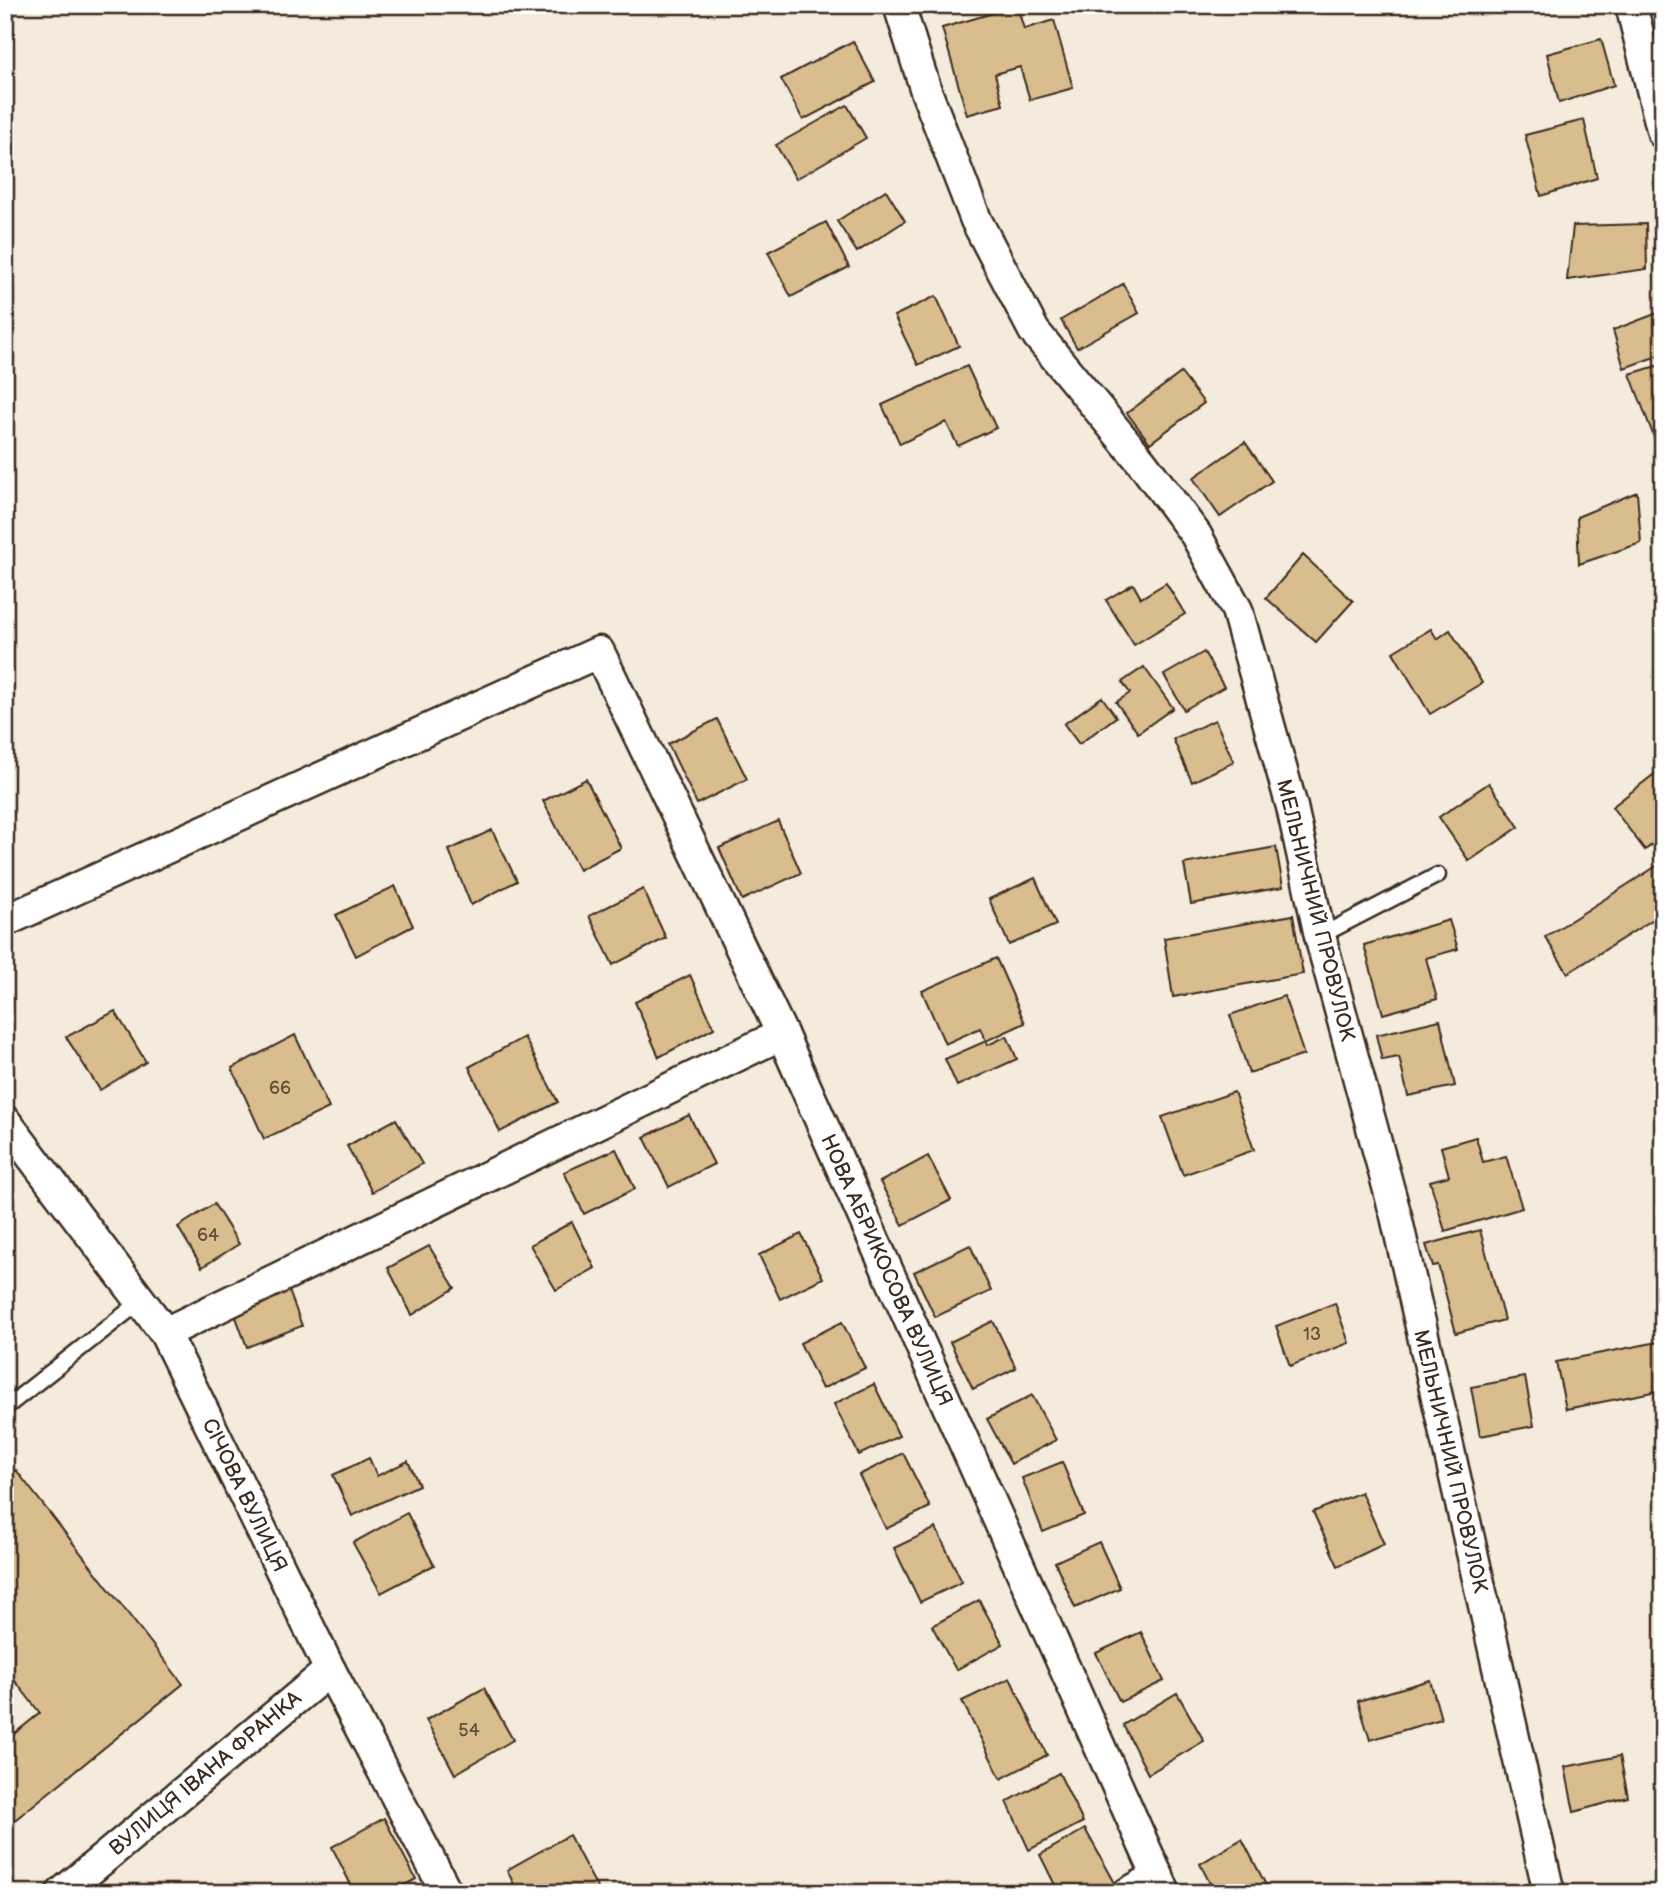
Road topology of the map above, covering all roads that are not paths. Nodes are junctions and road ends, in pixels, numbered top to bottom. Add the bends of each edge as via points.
1 (899, 5) edge
2 (1631, 5) edge
3 (1663, 132) edge
4 (1438, 875) dead end
5 (5, 921) edge
6 (1320, 936) junction
7 (782, 1034) junction
8 (5, 1121) edge
9 (141, 1301) junction
10 (165, 1333) junction
11 (5, 1408) edge
12 (330, 1670) junction
13 (1161, 1884) edge
14 (77, 1888) edge
15 (447, 1893) edge
16 (1128, 1893) edge
17 (1549, 1893) edge

1 - 6 street, МЕЛЬНИЧНИЙ ПРОВУЛОК via 926,91 976,220 1034,331 1196,536 1237,610 1292,807
2 - 3 street
4 - 6 lane
5 - 7 street, НОВА АБРИКОСОВА ВУЛИЦЯ via 599,652
6 - 17 street, МЕЛЬНИЧНИЙ ПРОВУЛОК via 1396,1216
7 - 10 street
7 - 13 street, НОВА АБРИКОСОВА ВУЛИЦЯ
8 - 9 street, СІЧОВА ВУЛИЦЯ
9 - 10 street, СІЧОВА ВУЛИЦЯ
9 - 11 lane
10 - 12 street, СІЧОВА ВУЛИЦЯ
12 - 14 street, ВУЛИЦЯ ІВАНА ФРАНКА
12 - 15 street, СІЧОВА ВУЛИЦЯ
13 - 16 street

